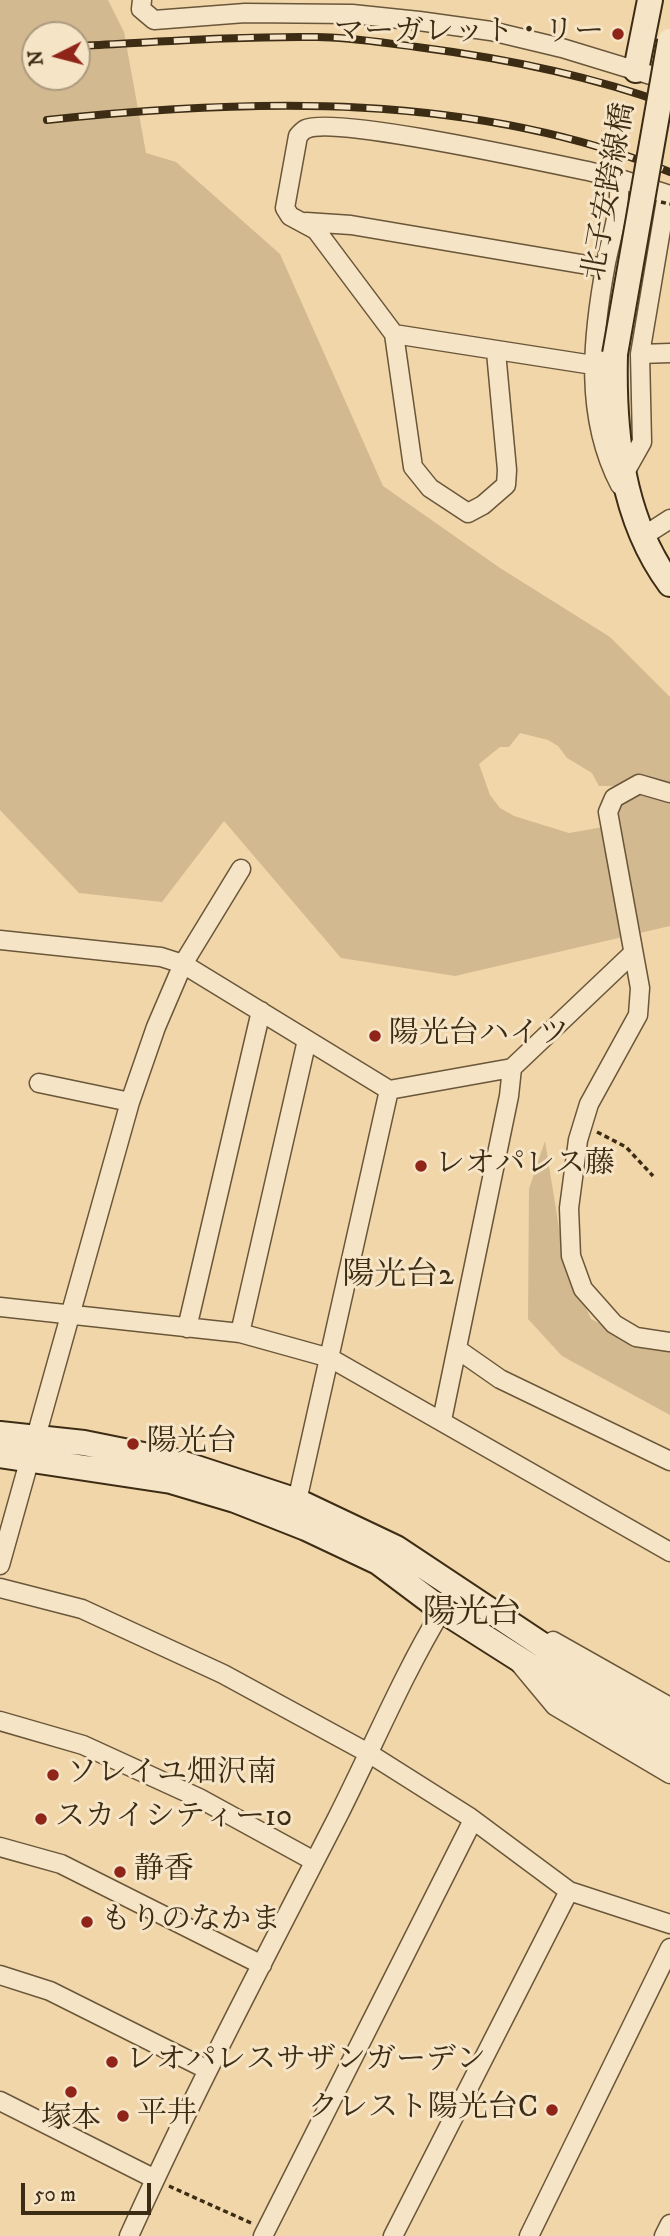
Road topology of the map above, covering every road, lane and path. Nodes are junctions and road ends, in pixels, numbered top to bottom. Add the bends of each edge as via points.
1 (142, 0) edge
2 (650, 0) edge
3 (245, 6) edge
4 (352, 7) edge
5 (670, 41) edge
6 (636, 70) junction
7 (670, 81) edge
8 (611, 176) junction
9 (306, 222) junction
10 (605, 268) junction
11 (394, 334) junction
12 (496, 352) junction
13 (670, 353) edge
14 (616, 358) junction
15 (633, 510) junction
16 (670, 519) edge
17 (642, 537) junction
18 (670, 584) edge
19 (670, 793) edge
20 (241, 869) dead end
21 (0, 940) edge
22 (632, 954) junction
23 (183, 964) junction
24 (261, 1011) junction
25 (307, 1040) junction
26 (512, 1068) junction
27 (39, 1083) dead end
28 (389, 1090) junction
29 (130, 1102) junction
30 (583, 1124) junction
31 (653, 1176) dead end
32 (0, 1307) edge
33 (70, 1317) junction
34 (187, 1328) junction
35 (240, 1333) junction
36 (670, 1342) edge
37 (457, 1349) junction
38 (330, 1358) junction
39 (442, 1420) junction
40 (0, 1434) edge
41 (32, 1447) junction
42 (0, 1455) edge
43 (670, 1461) edge
44 (297, 1501) junction
45 (670, 1552) edge
46 (0, 1565) edge
47 (0, 1588) edge
48 (442, 1610) junction
49 (504, 1622) junction
50 (511, 1652) junction
51 (552, 1666) junction
52 (670, 1707) edge
53 (0, 1721) edge
54 (670, 1730) edge
55 (370, 1754) junction
56 (670, 1755) edge
57 (670, 1774) edge
58 (473, 1819) junction
59 (0, 1847) edge
60 (314, 1861) junction
61 (569, 1891) junction
62 (670, 1924) edge
63 (670, 1948) edge
64 (262, 1965) junction
65 (0, 1975) edge
66 (208, 2070) junction
67 (0, 2101) edge
68 (155, 2179) junction
69 (670, 2224) edge
70 (265, 2233) edge
71 (129, 2236) edge
72 (393, 2236) edge
73 (529, 2236) edge
74 (664, 2236) edge

1 - 3 street via 141,9 154,20
2 - 6 street
3 - 4 street
4 - 6 street via 491,31
5 - 14 street, 北子安跨線橋, bridge
6 - 7 street
8 - 9 street via 468,146 332,127 307,128 298,136 285,198 290,216
8 - 10 street via 619,183 620,193
8 - 14 street via 667,194
9 - 10 street via 351,225
9 - 11 street
10 - 14 street
11 - 12 street
11 - 12 street via 413,467 430,488 468,513 506,485
12 - 14 street
13 - 14 street
14 - 15 street, 北子安跨線橋 via 617,432
14 - 15 street via 598,434
15 - 17 street, 北子安跨線橋
16 - 17 street
17 - 18 street, 北子安跨線橋
19 - 22 street via 639,784 614,798 608,812
20 - 23 street
21 - 23 street via 161,957
22 - 26 street
22 - 30 street via 640,988 638,1015 589,1104
23 - 24 street
23 - 29 street
24 - 25 street
24 - 34 street
25 - 28 street
25 - 35 street
26 - 28 street
26 - 37 street
27 - 29 street
28 - 38 street
29 - 33 street
30 - 31 path via 626,1147
30 - 36 street via 569,1208 571,1256 583,1289 614,1324 636,1337
32 - 33 street
33 - 34 street
33 - 41 street
34 - 35 street
35 - 38 street
37 - 39 street
37 - 43 street via 500,1379
38 - 39 street
38 - 44 street
39 - 45 street
40 - 41 street
41 - 42 street
41 - 44 street via 85,1443 178,1462
41 - 46 street
41 - 48 street via 235,1500 379,1562
44 - 49 street via 396,1548
47 - 55 street via 82,1609 127,1628
48 - 50 street
48 - 55 street
49 - 51 street
49 - 52 street via 588,1658
50 - 51 street
50 - 57 street via 555,1706
51 - 54 street
51 - 56 street
53 - 60 street via 83,1745 199,1798
55 - 58 street
55 - 60 street
58 - 61 street
58 - 70 street
59 - 64 street via 61,1864
60 - 64 street
61 - 62 street
61 - 72 street
63 - 73 street
64 - 66 street
65 - 66 street via 50,1991
66 - 68 street
67 - 68 street
68 - 70 path
68 - 71 street
69 - 74 street

